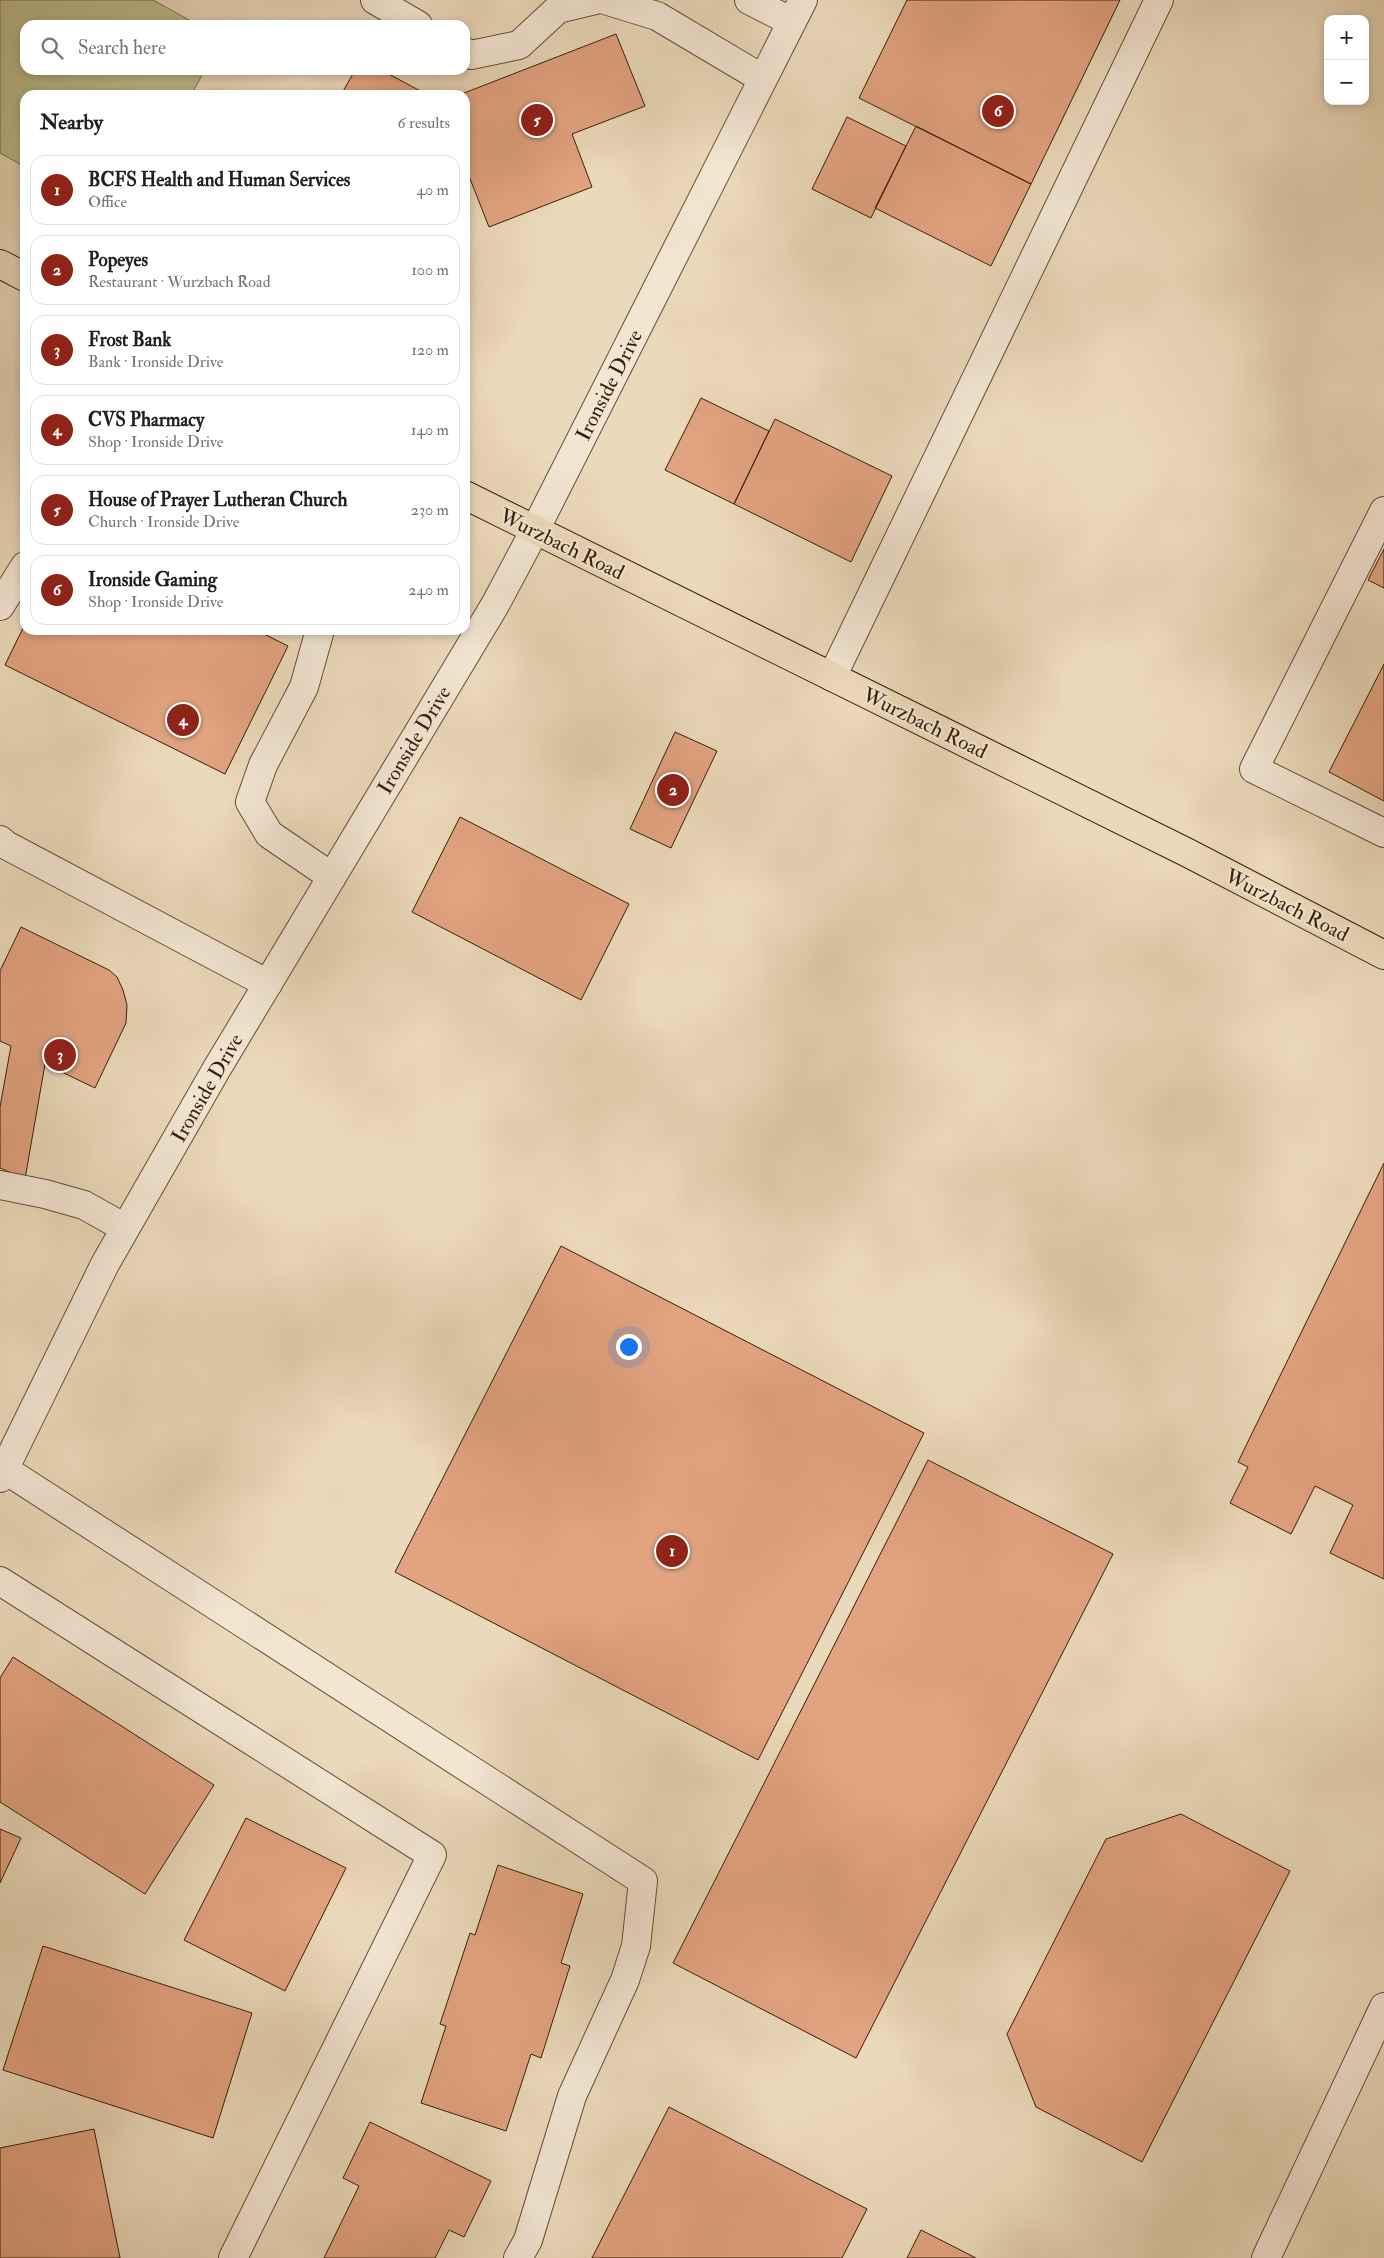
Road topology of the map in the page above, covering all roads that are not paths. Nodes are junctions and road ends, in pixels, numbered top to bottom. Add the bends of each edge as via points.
1 (375, 0) edge
2 (596, 0) edge
3 (606, 0) edge
4 (750, 0) edge
5 (1159, 0) edge
6 (797, 11) edge
7 (409, 20) edge
8 (470, 54) edge
9 (763, 79) junction
10 (0, 264) edge
11 (20, 274) edge
12 (470, 497) edge
13 (1384, 511) edge
14 (536, 530) junction
15 (20, 574) edge
16 (0, 606) edge
17 (319, 635) edge
18 (832, 677) junction
19 (1384, 834) edge
20 (2, 846) edge
21 (332, 877) junction
22 (1384, 955) edge
23 (268, 984) junction
24 (0, 1186) edge
25 (125, 1228) junction
26 (2, 1474) edge
27 (0, 1581) edge
28 (1384, 2007) edge
29 (233, 2258) edge
30 (518, 2258) edge
31 (1266, 2258) edge

1 - 7 street
2 - 8 street via 558,9 519,45
3 - 9 street via 657,16
4 - 6 street
5 - 18 street
6 - 9 street, Ironside Drive
9 - 14 street, Ironside Drive
10 - 11 main road
12 - 14 main road, Wurzbach Road
13 - 19 street via 1254,770
14 - 18 main road, Wurzbach Road
14 - 21 street, Ironside Drive via 495,605
15 - 16 street
17 - 21 street via 304,687 263,765 250,802 269,834
18 - 22 main road, Wurzbach Road via 1188,853
20 - 23 street
21 - 23 street, Ironside Drive
23 - 25 street, Ironside Drive
24 - 25 street via 84,1205
25 - 26 street, Ironside Drive
26 - 30 street via 643,1881 636,1946 625,1980 572,2096 528,2240
27 - 29 street via 432,1855
28 - 31 street

